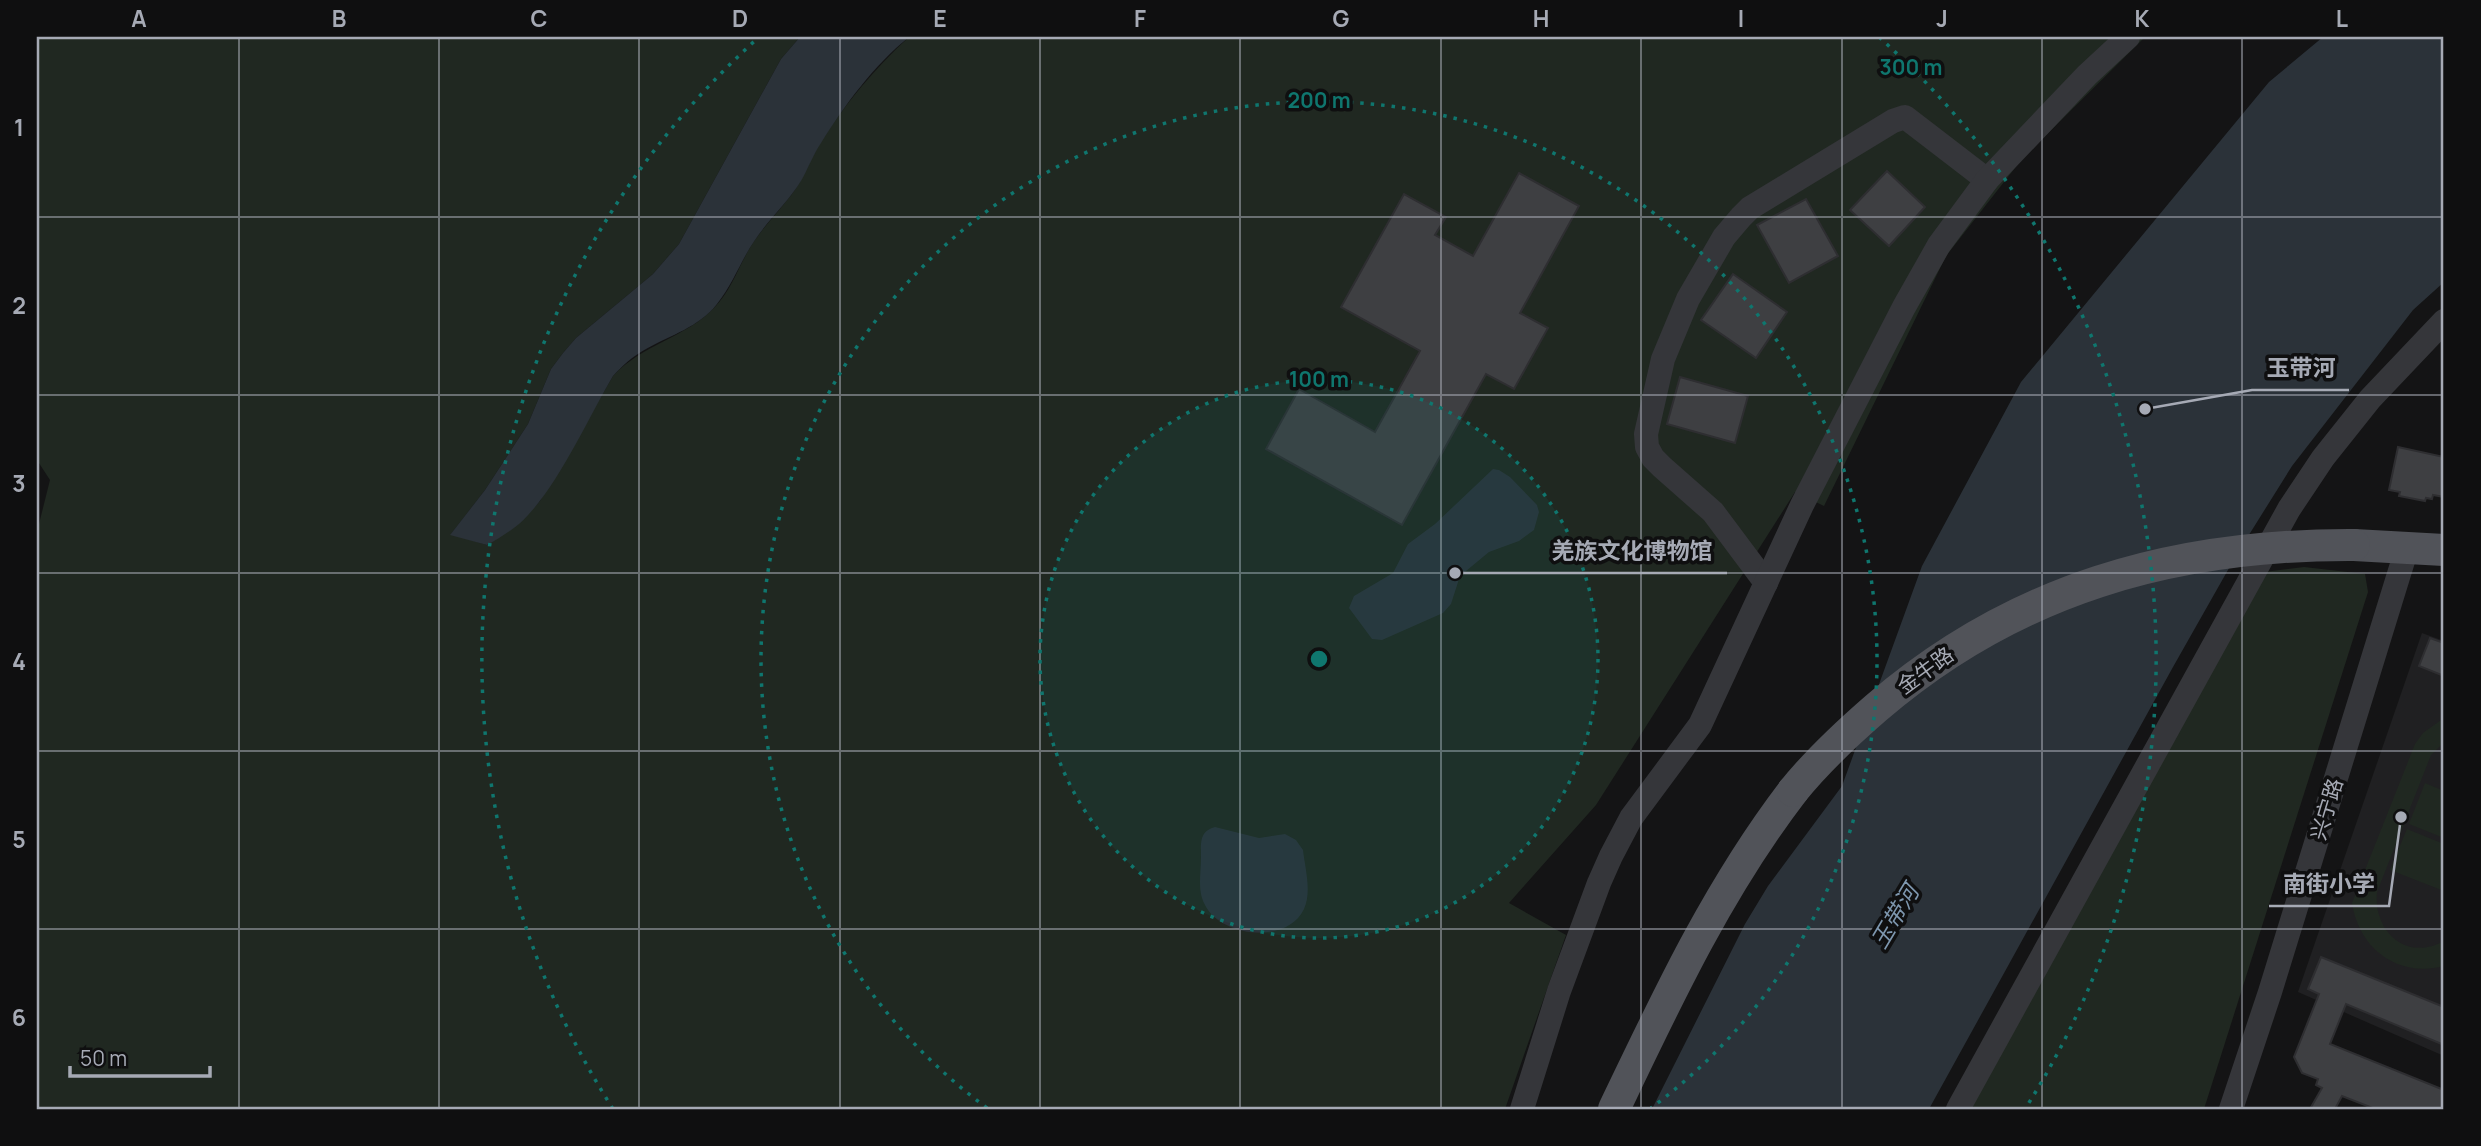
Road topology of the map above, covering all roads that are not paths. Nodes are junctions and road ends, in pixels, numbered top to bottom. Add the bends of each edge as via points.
1 (2128, 37) edge
2 (1987, 180) junction
3 (2444, 321) edge
4 (2407, 548) junction
5 (2444, 550) edge
6 (1766, 583) junction
7 (1522, 1109) edge
8 (1614, 1109) edge
9 (1958, 1109) edge
10 (2231, 1109) edge

1 - 2 street
2 - 6 street via 1939,245 1904,307
2 - 6 street via 1905,117 1893,121 1750,208 1724,237 1688,299 1663,359 1647,447 1662,467 1713,512
3 - 9 street via 2370,399 2289,509
4 - 5 main road, 金牛路
4 - 8 main road, 金牛路, bridge via 2276,546 2207,555 2118,576 2050,600 1972,637 1927,666 1806,775 1759,836 1673,985
4 - 10 street, 兴宁路
6 - 7 street via 1700,725 1631,818 1603,874

